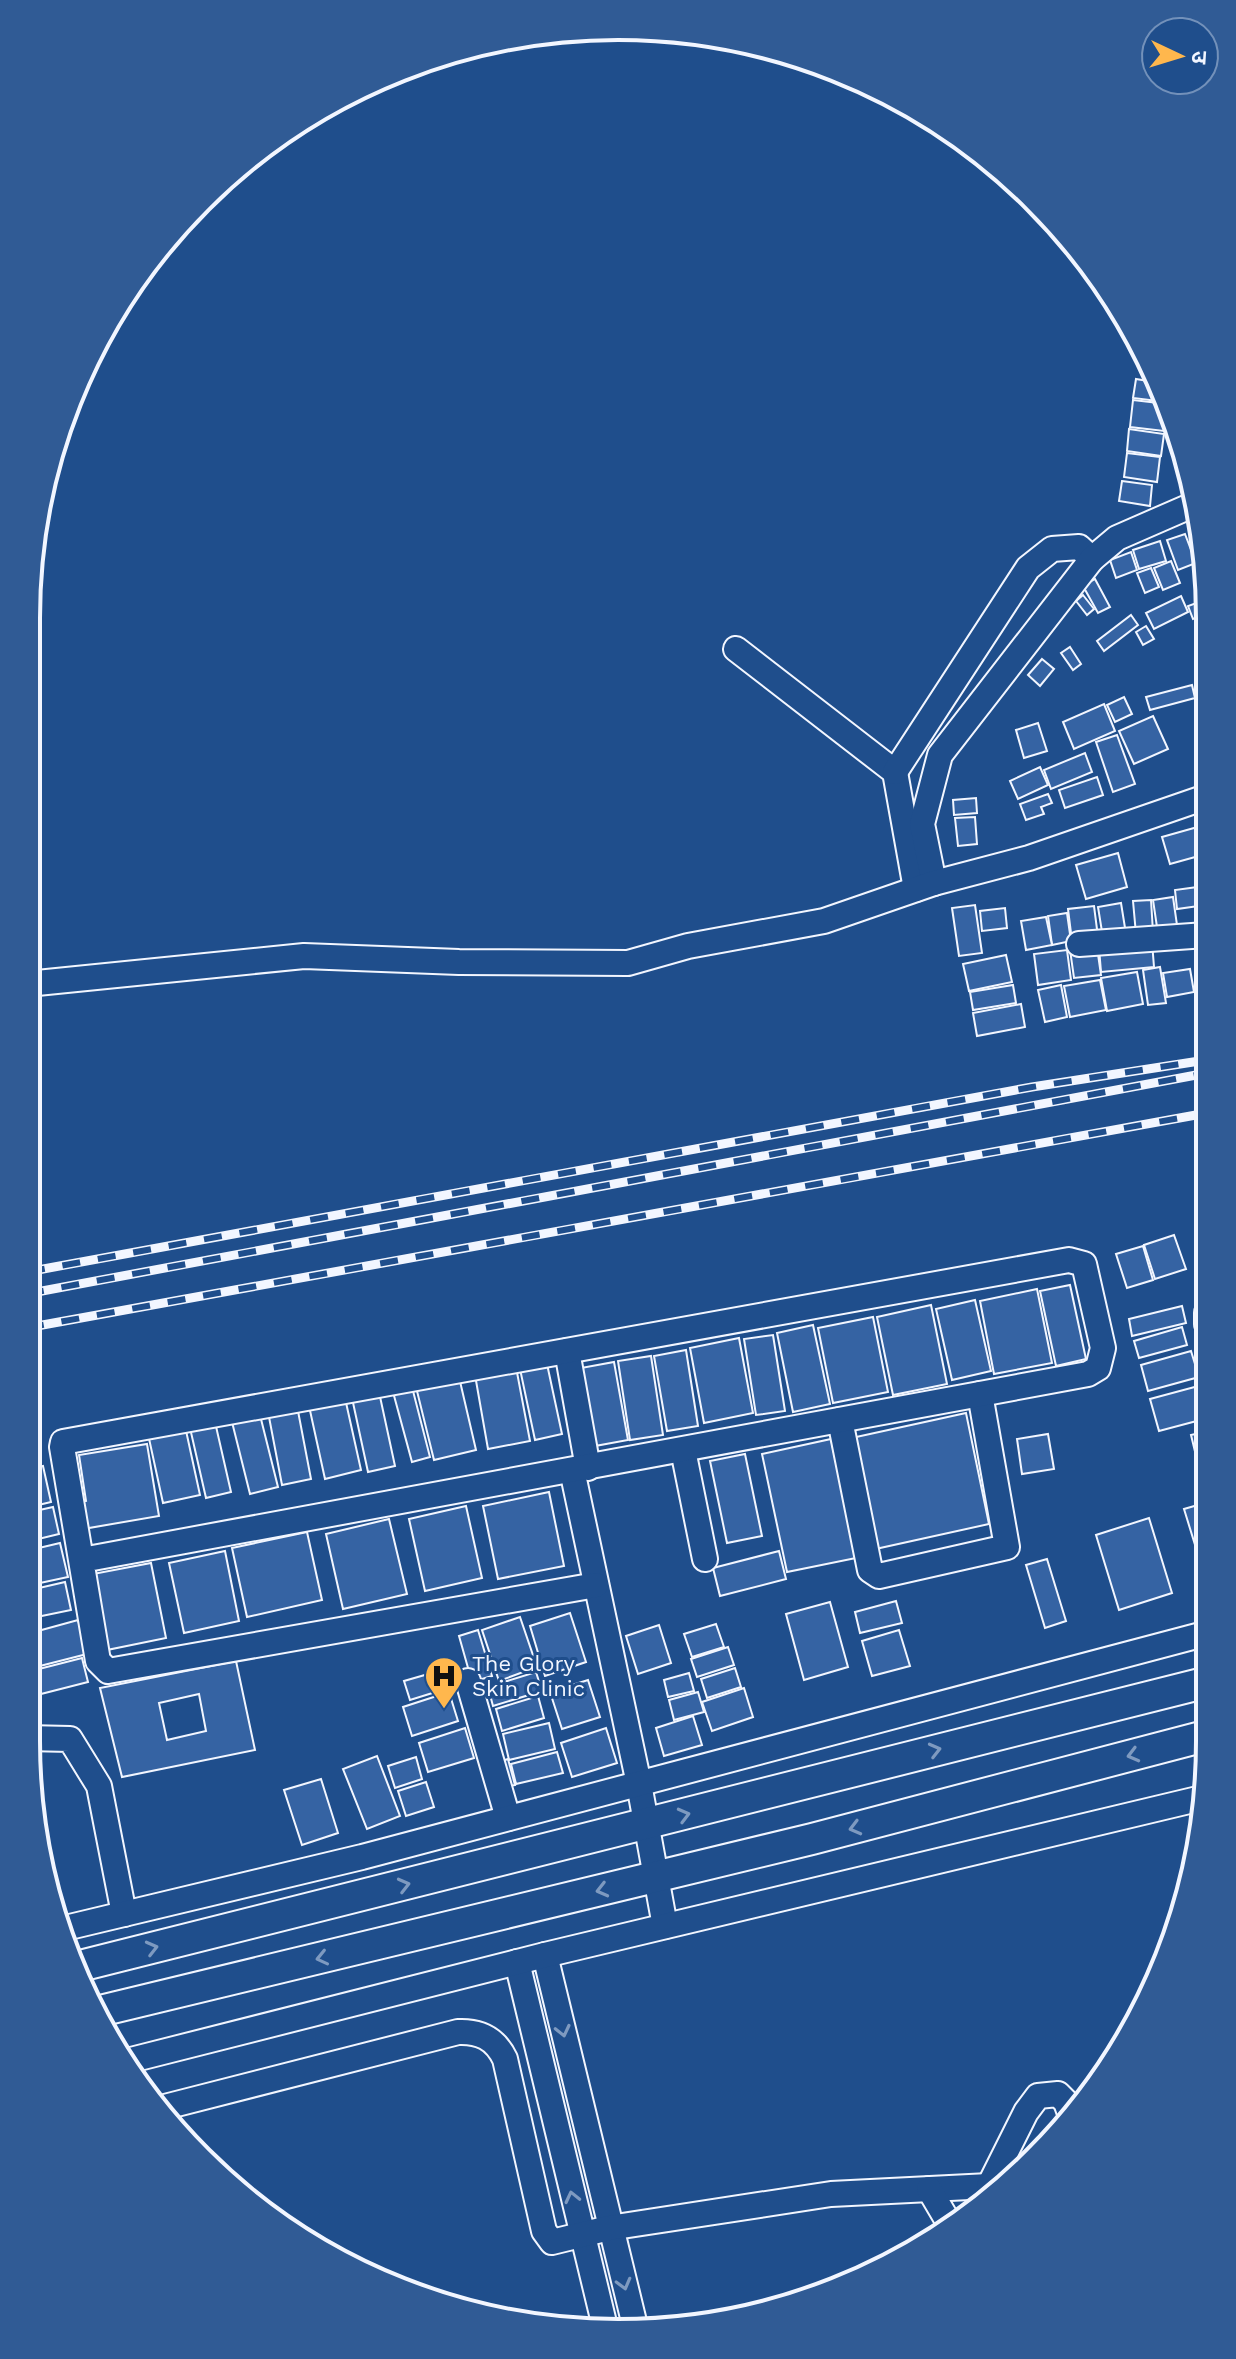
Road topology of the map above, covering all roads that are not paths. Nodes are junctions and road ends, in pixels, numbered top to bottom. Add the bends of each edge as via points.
1 (1185, 508) edge
2 (1092, 559) junction
3 (736, 649) dead end
4 (895, 772) junction
5 (1196, 800) edge
6 (925, 886) junction
7 (1196, 936) edge
8 (1079, 944) dead end
9 (40, 983) edge
10 (567, 1351) junction
11 (980, 1394) junction
12 (840, 1420) junction
13 (683, 1450) junction
14 (580, 1469) junction
15 (705, 1559) dead end
16 (82, 1560) junction
17 (596, 1585) junction
18 (1196, 1636) edge
19 (468, 1681) dead end
20 (1196, 1685) edge
21 (40, 1738) edge
22 (1196, 1738) edge
23 (639, 1784) junction
24 (1193, 1800) edge
25 (508, 1818) junction
26 (644, 1826) junction
27 (655, 1877) junction
28 (124, 1914) junction
29 (665, 1926) junction
30 (71, 1927) edge
31 (545, 1955) junction
32 (517, 1962) junction
33 (85, 1965) edge
34 (106, 2009) edge
35 (135, 2059) edge
36 (1067, 2105) edge
37 (170, 2106) edge
38 (1005, 2171) edge
39 (986, 2187) edge
40 (929, 2189) junction
41 (946, 2217) edge
42 (609, 2228) junction
43 (582, 2235) junction
44 (603, 2319) edge
45 (633, 2319) edge

1 - 2 street via 1117,538
2 - 4 street via 1079,547 1052,549 1028,568
2 - 6 street via 940,755 922,824
3 - 4 street
4 - 6 street
5 - 6 street via 1029,858
6 - 9 street via 824,921 688,946 628,963 304,956
7 - 8 street
10 - 11 street via 1078,1260 1088,1271 1103,1348 1098,1368
10 - 14 street
10 - 16 street via 67,1439 62,1447
11 - 12 street
11 - 12 street via 1007,1547 879,1576 870,1570
12 - 13 street
13 - 14 street
13 - 15 street
14 - 16 street
14 - 17 street
16 - 17 street via 98,1661 108,1671
17 - 23 street
18 - 23 street
19 - 25 street
26 -> 20 main road
21 - 28 street via 70,1739 99,1786
22 -> 27 main road
23 - 25 street
23 - 26 street
24 - 29 street
25 - 28 street
26 - 27 street
33 -> 26 main road
27 - 29 street
27 -> 34 main road
28 - 30 street
29 - 31 street
31 - 32 street
31 -> 42 street
32 - 35 street
43 -> 32 street
36 - 38 street via 1058,2094 1038,2096 1026,2112
37 - 43 street via 458,2032 481,2034 505,2059 548,2240
39 - 40 street
40 - 41 street
40 - 42 street via 831,2194
42 - 43 street
42 -> 45 street
43 - 44 street

